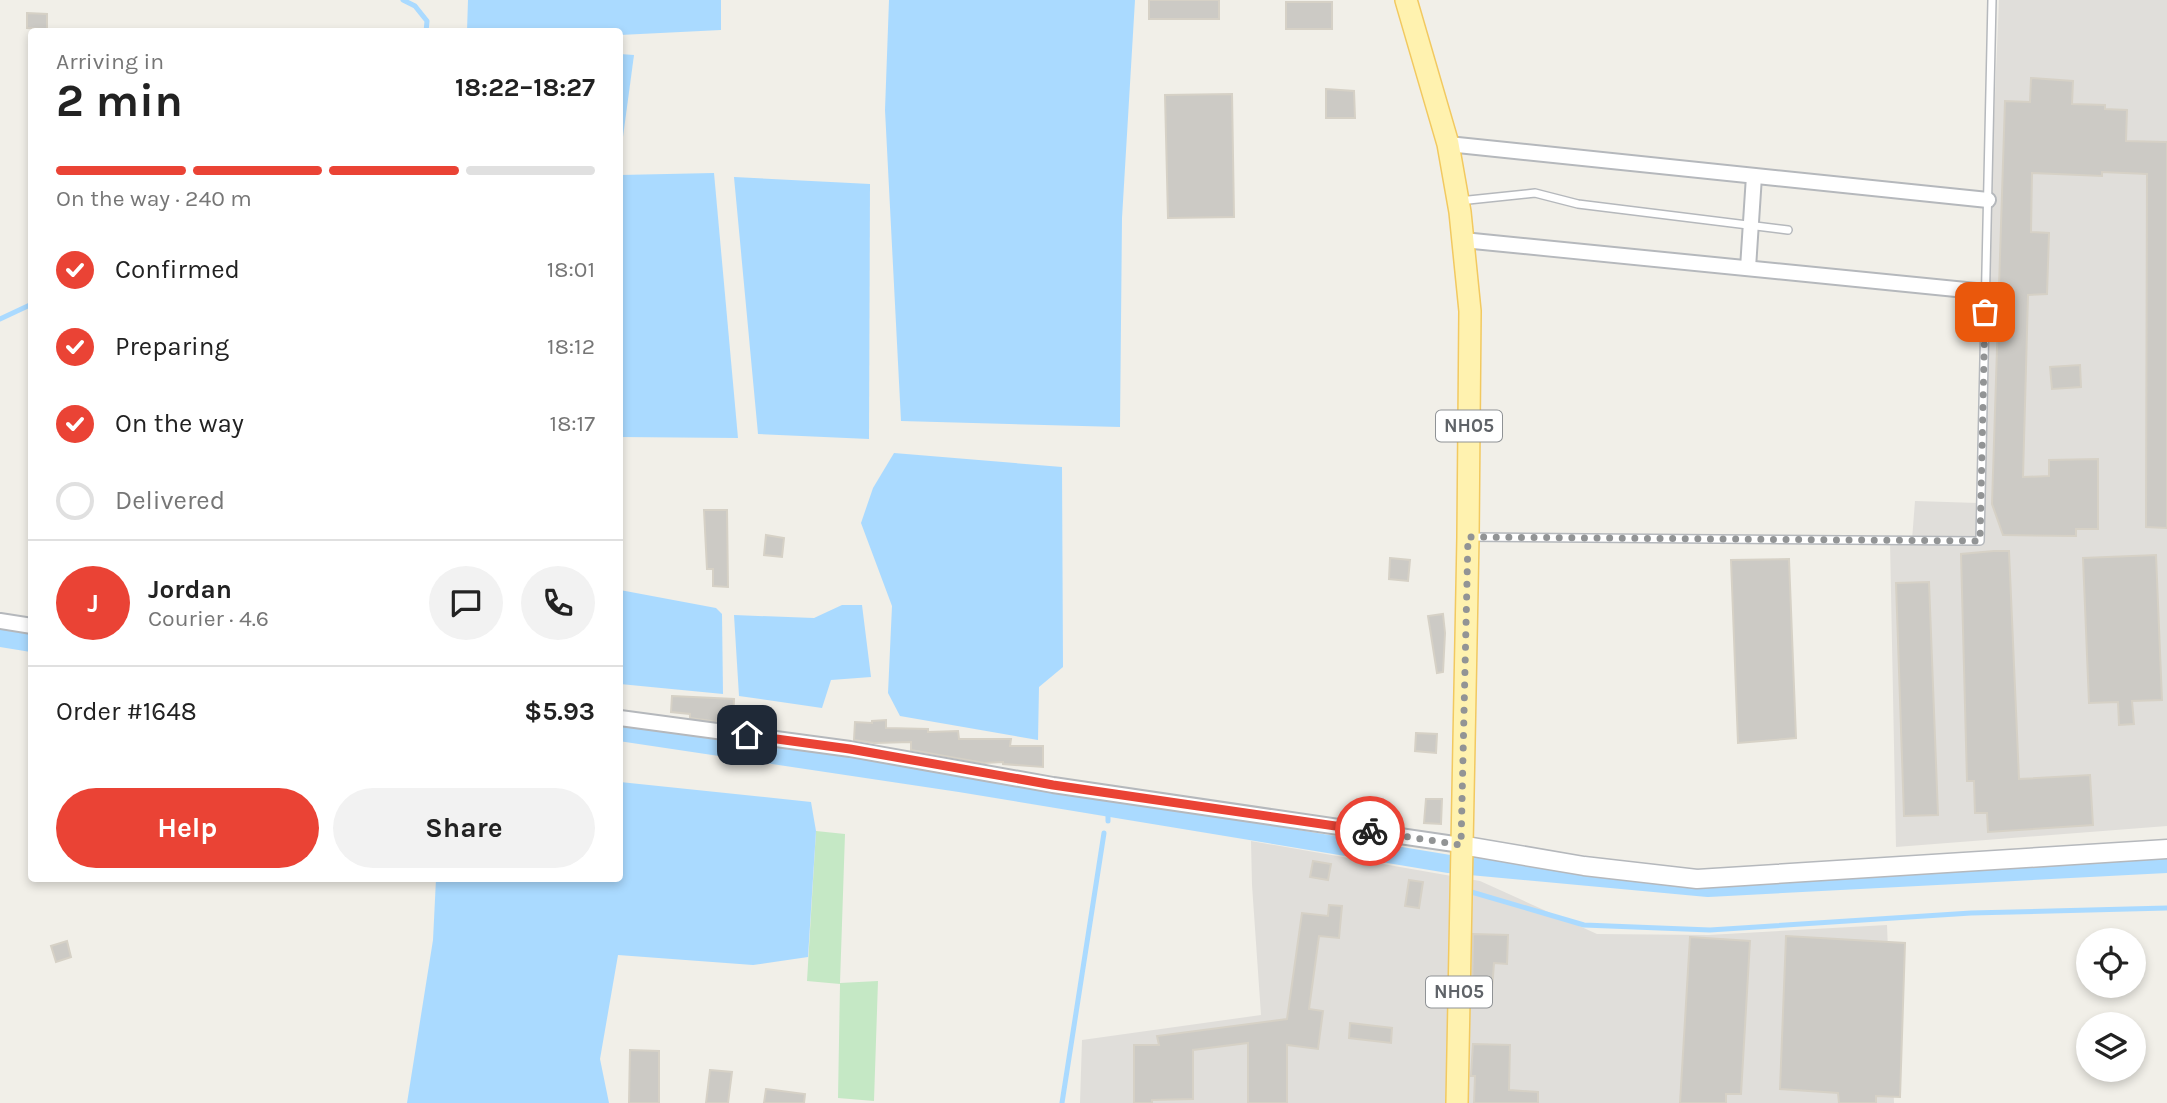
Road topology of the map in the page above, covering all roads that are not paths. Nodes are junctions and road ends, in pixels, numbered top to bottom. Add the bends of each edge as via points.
1 (1406, 0) edge
2 (1993, 0) edge
3 (1448, 144) junction
4 (1754, 176) junction
5 (1988, 200) junction
6 (1458, 201) junction
7 (1751, 226) junction
8 (1788, 230) dead end
9 (1463, 240) junction
10 (1748, 268) junction
11 (1986, 292) junction
12 (1468, 537) junction
13 (0, 621) edge
14 (28, 625) edge
15 (623, 718) edge
16 (2167, 849) edge
17 (1460, 862) junction
18 (1457, 1103) edge

1 - 3 main road, NH05
2 - 5 lane
3 - 4 street
3 - 6 main road, NH05
4 - 5 street
4 - 7 street
5 - 11 lane
6 - 7 lane via 1535,193 1578,204
6 - 9 main road, NH05
7 - 8 lane
7 - 10 street
9 - 10 street
9 - 12 main road, NH05 via 1470,311
10 - 11 street
11 - 12 lane via 1980,541
12 - 17 main road, NH05
13 - 14 street
15 - 17 street via 850,749
16 - 17 street via 1697,878 1584,866
17 - 18 main road, NH05

